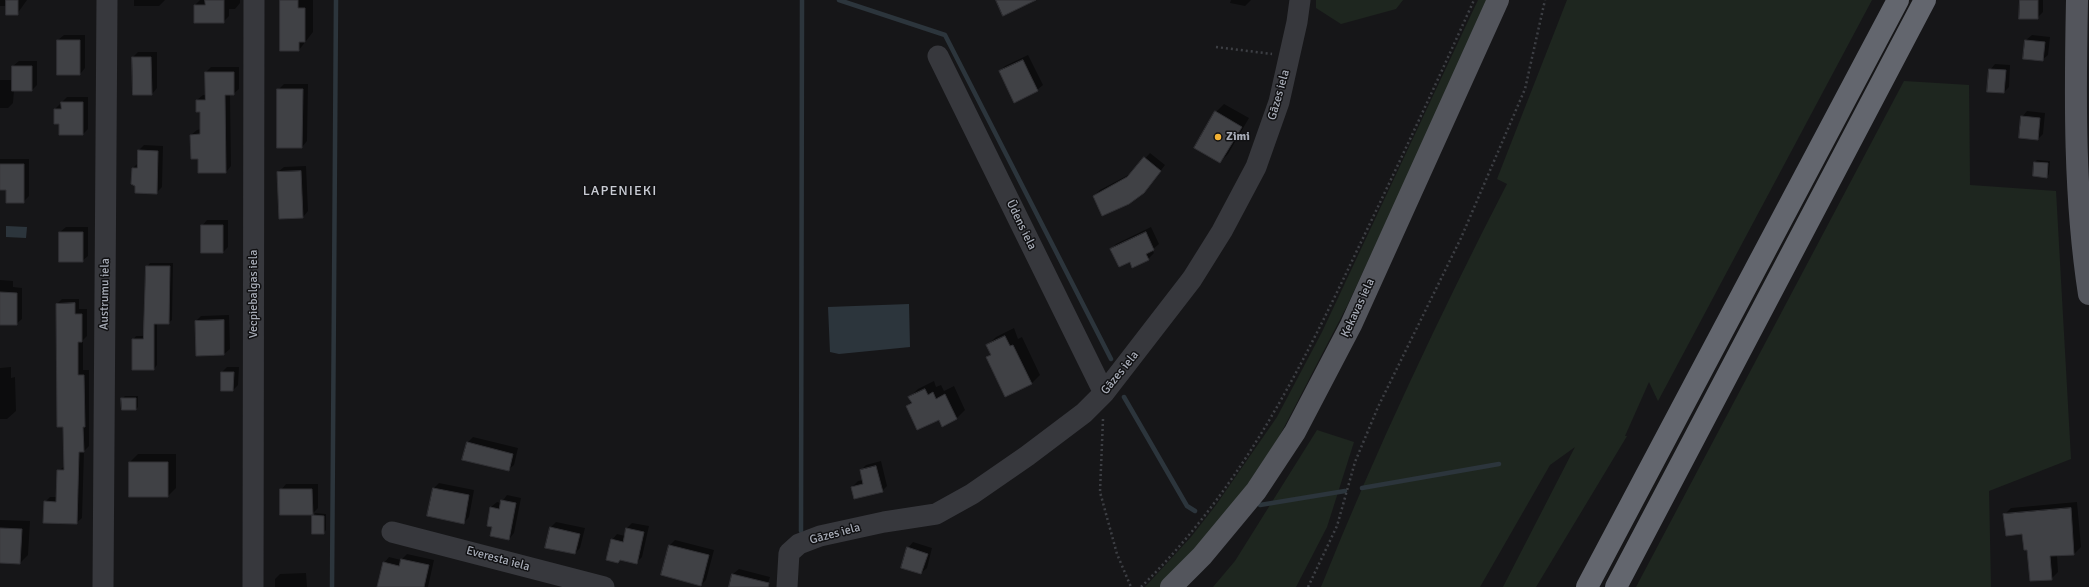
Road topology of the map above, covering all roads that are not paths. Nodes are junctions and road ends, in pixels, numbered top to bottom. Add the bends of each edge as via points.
1 (107, 0) edge
2 (254, 0) edge
3 (1300, 0) edge
4 (1498, 0) edge
5 (1898, 0) edge
6 (1925, 0) edge
7 (2077, 0) edge
8 (938, 56) dead end
9 (2089, 294) edge
10 (1104, 393) junction
11 (392, 532) dead end
12 (103, 587) edge
13 (253, 587) edge
14 (604, 587) edge
15 (787, 587) edge
16 (1171, 587) edge
17 (1587, 587) edge
18 (1616, 587) edge

1 - 12 street, Austrumu iela
2 - 13 street, Vecpiebalgas iela
3 - 10 street, Gāzes iela via 1278,102 1256,167 1192,279
4 - 16 main road, Ķekavas iela via 1351,325 1295,432 1256,491 1202,556
5 - 17 highway
6 - 18 highway
7 - 9 main road via 2079,201
8 - 10 street, Ūdens iela
10 - 15 street, Gāzes iela via 1084,413 1027,456 972,494 936,514 827,534 799,544 789,553
11 - 14 street, Everesta iela

